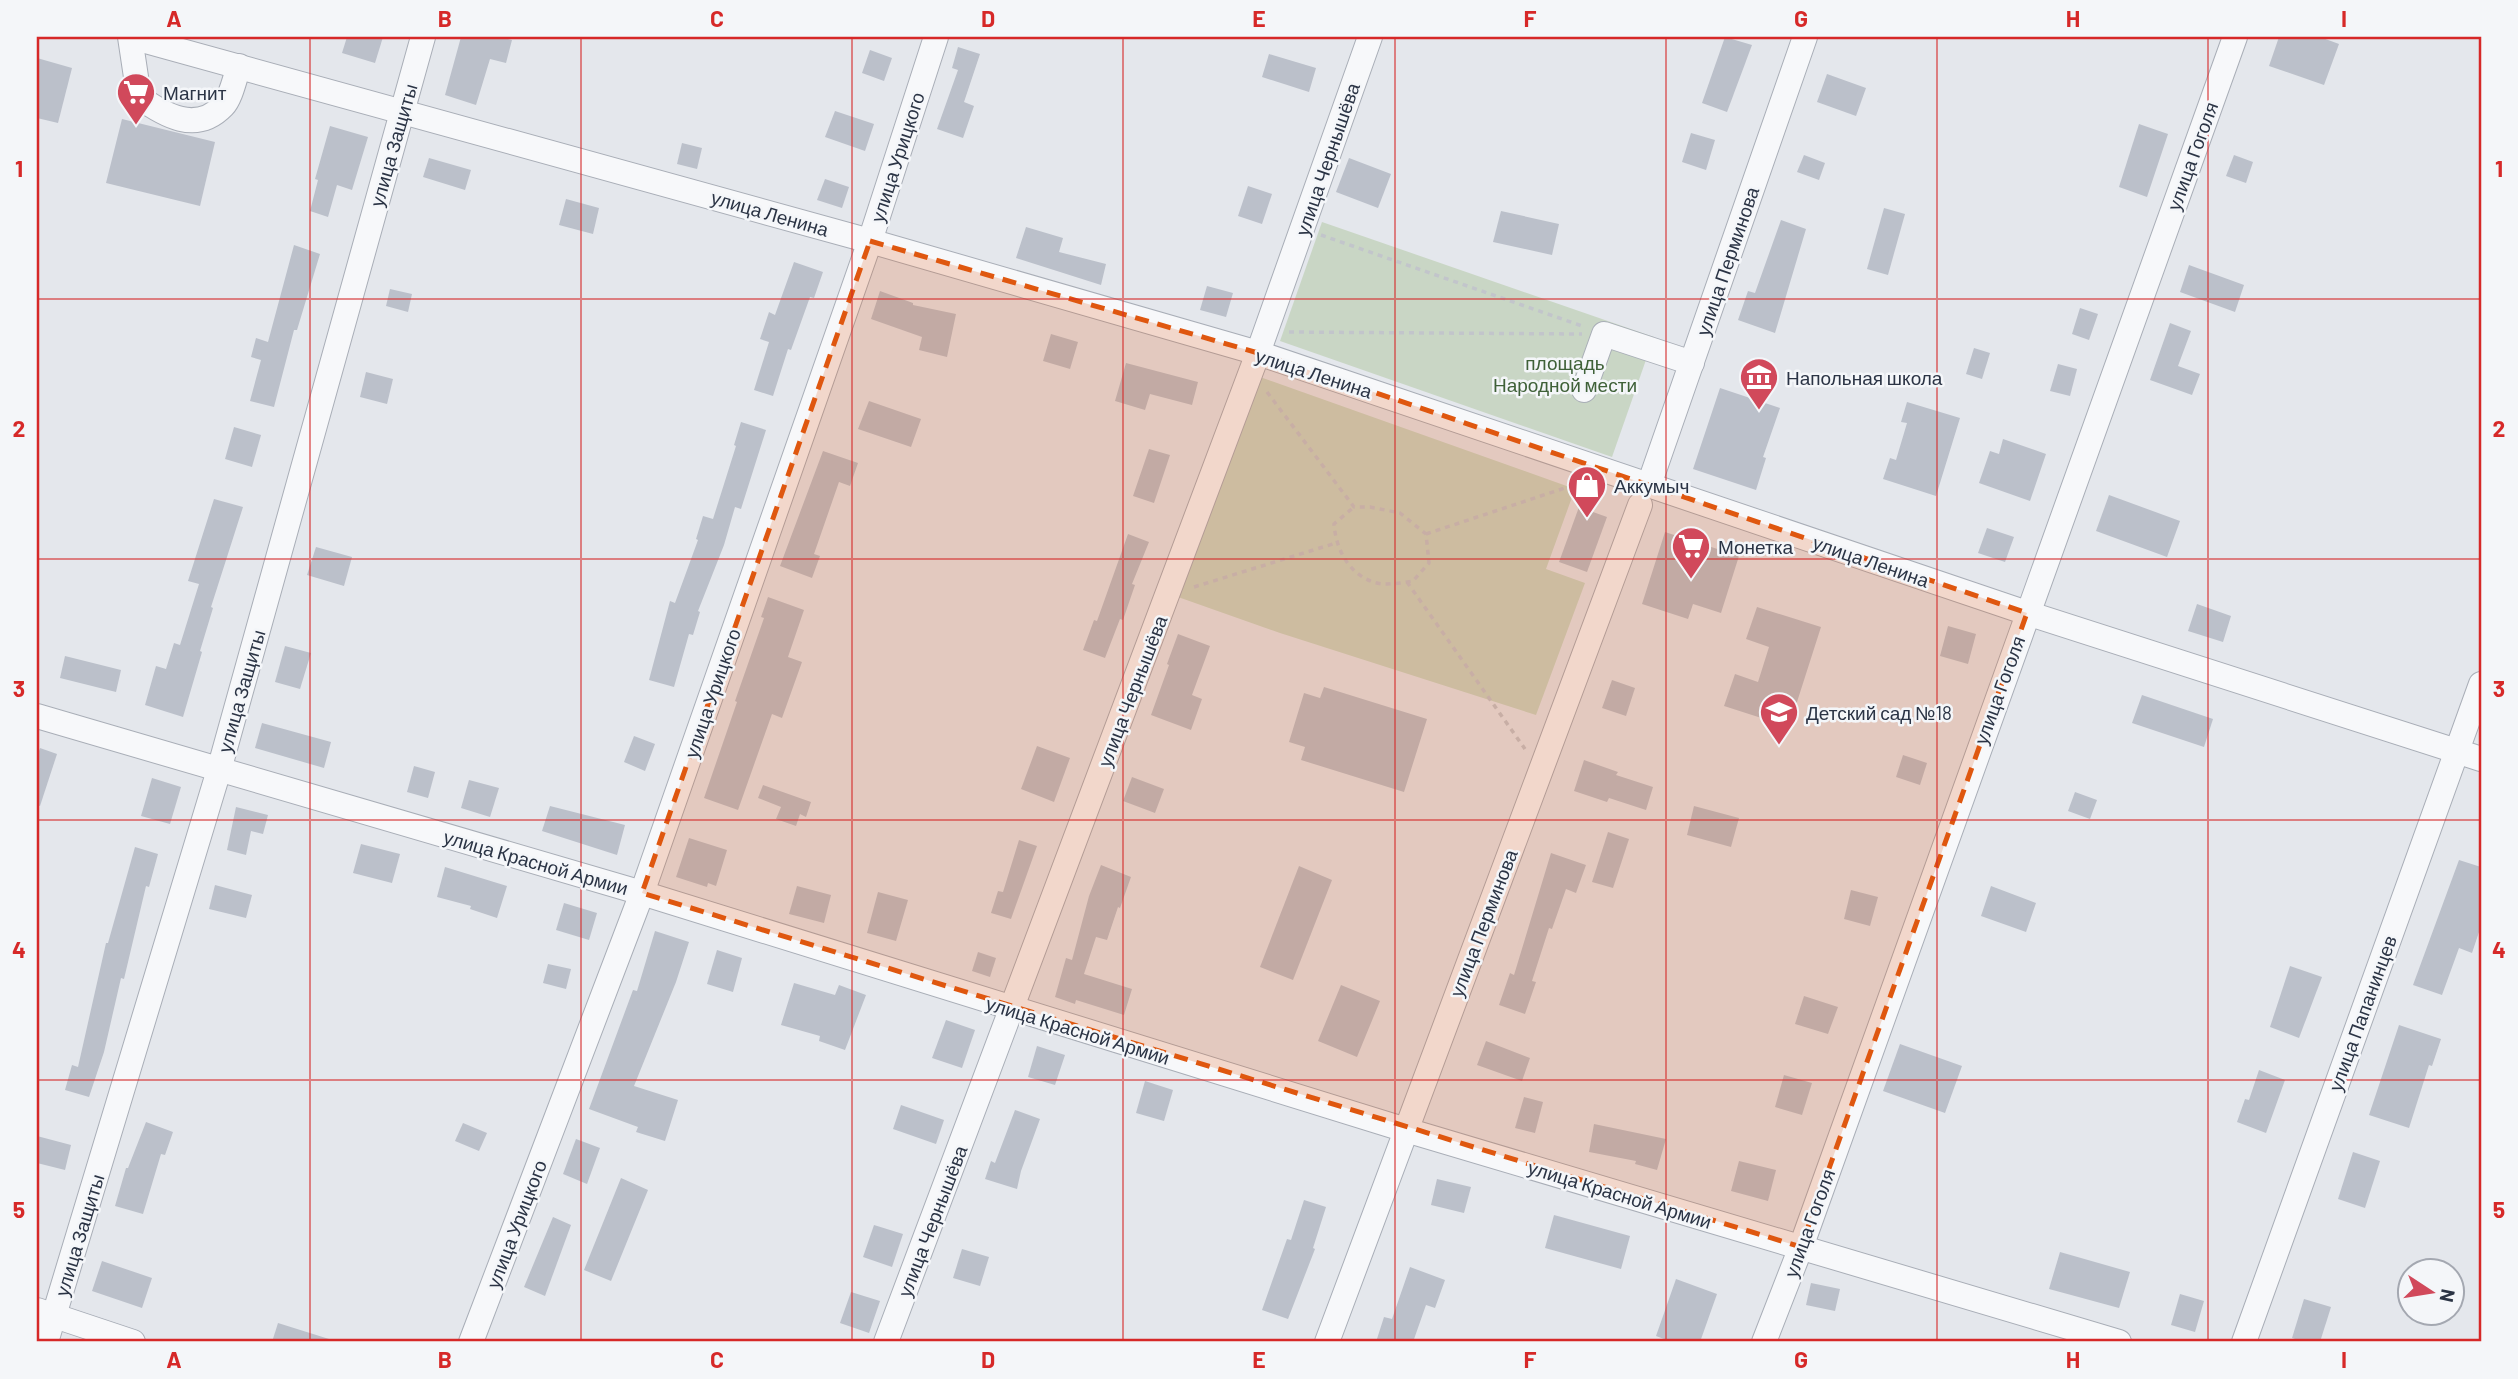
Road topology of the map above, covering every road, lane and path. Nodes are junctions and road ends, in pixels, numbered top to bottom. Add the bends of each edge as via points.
1 (130, 37) edge
2 (423, 37) edge
3 (936, 37) edge
4 (1370, 37) edge
5 (1805, 37) edge
6 (2235, 37) edge
7 (239, 66) junction
8 (402, 111) junction
9 (1302, 228) junction
10 (870, 241) junction
11 (1604, 334) junction
12 (1258, 352) junction
13 (1692, 363) junction
14 (1584, 390) dead end
15 (1577, 483) dead end
16 (1645, 495) junction
17 (1354, 507) junction
18 (1426, 534) junction
19 (1336, 543) junction
20 (1407, 582) junction
21 (1167, 595) junction
22 (2027, 613) junction
23 (2481, 684) edge
24 (37, 716) edge
25 (2456, 751) junction
26 (2481, 759) edge
27 (219, 770) junction
28 (1540, 771) junction
29 (642, 893) junction
30 (1012, 1010) junction
31 (1406, 1130) junction
32 (1801, 1247) junction
33 (46, 1313) edge
34 (46, 1342) edge
35 (134, 1342) edge
36 (471, 1342) edge
37 (886, 1342) edge
38 (1327, 1342) edge
39 (1764, 1342) edge
40 (2119, 1342) edge
41 (2244, 1342) edge

1 - 7 street, улица Ленина
1 - 7 street via 139,97 176,118 199,121 224,106
2 - 8 street, улица Защиты
3 - 10 street, улица Урицкого
4 - 9 street, улица Чернышёва
5 - 13 street, улица Перминова
6 - 22 street, улица Гоголя
7 - 8 street, улица Ленина
8 - 10 street, улица Ленина
8 - 27 street, улица Защиты
9 - 11 path
9 - 12 street, улица Чернышёва
10 - 12 street, улица Ленина
10 - 29 street, улица Урицкого
11 - 12 path
11 - 13 street
11 - 14 street
12 - 16 street, улица Ленина
12 - 17 path
12 - 21 street, улица Чернышёва
13 - 16 street, улица Перминова
15 - 18 path
16 - 22 street, улица Ленина
16 - 28 street, улица Перминова
17 - 18 path via 1400,513
17 - 19 path via 1334,524
18 - 20 path via 1430,563
19 - 20 path via 1349,566 1373,582
19 - 21 path
20 - 28 path
21 - 30 street, улица Чернышёва
22 - 25 street, улица Ленина
22 - 32 street, улица Гоголя
23 - 25 street, улица Папанинцев
24 - 27 street, улица Красной Армии
25 - 26 street, улица Ленина
25 - 41 street, улица Папанинцев
27 - 29 street, улица Красной Армии
27 - 33 street, улица Защиты
28 - 31 street, улица Перминова
29 - 30 street, улица Красной Армии
29 - 36 street, улица Урицкого
30 - 31 street, улица Красной Армии
30 - 37 street, улица Чернышёва
31 - 32 street, улица Красной Армии
31 - 38 street, улица Перминова
32 - 39 street, улица Гоголя
32 - 40 street, улица Красной Армии
33 - 34 street, улица Защиты
33 - 35 street

